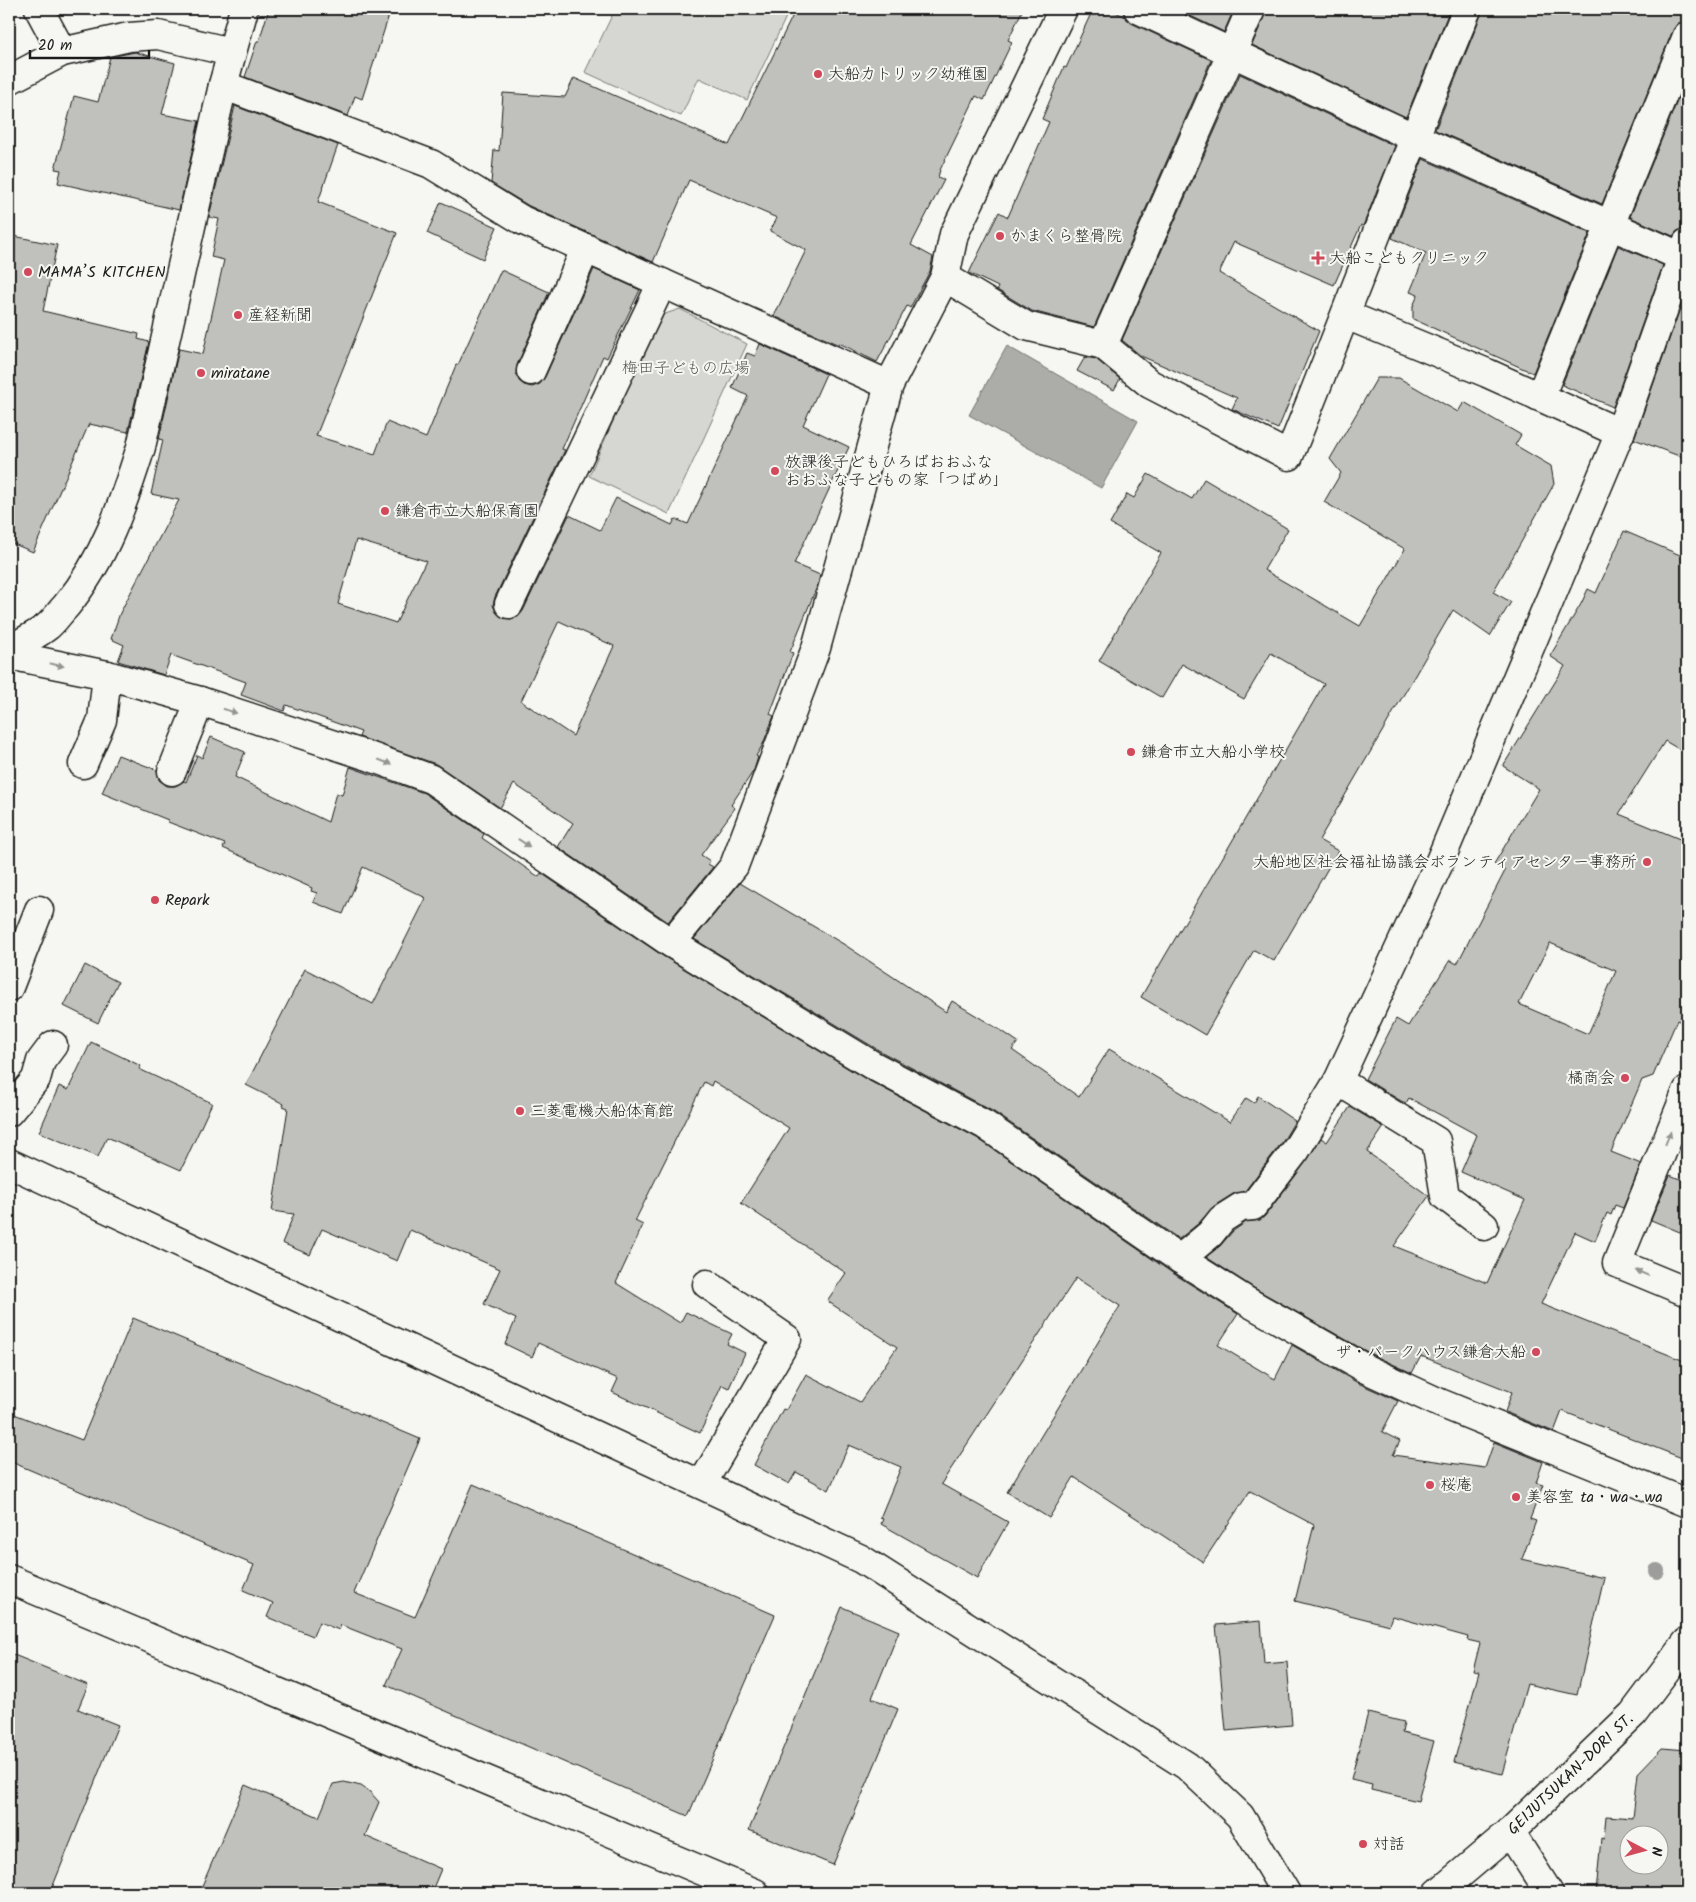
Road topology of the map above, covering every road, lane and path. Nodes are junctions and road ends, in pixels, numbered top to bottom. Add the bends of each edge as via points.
1 (39, 9) edge
2 (244, 9) edge
3 (1064, 9) edge
4 (1138, 9) edge
5 (1251, 9) edge
6 (1467, 9) edge
7 (1687, 36) edge
8 (62, 52) junction
9 (231, 52) junction
10 (1231, 52) junction
11 (9, 80) edge
12 (223, 85) junction
13 (1413, 137) junction
14 (1610, 223) junction
15 (586, 248) junction
16 (1684, 250) edge
17 (945, 277) junction
18 (662, 283) junction
19 (1346, 315) junction
20 (1103, 345) junction
21 (531, 371) dead end
22 (889, 384) junction
23 (1540, 396) junction
24 (1620, 433) junction
25 (509, 604) dead end
26 (9, 650) edge
27 (9, 655) edge
28 (107, 675) junction
29 (200, 702) junction
30 (83, 764) dead end
31 (172, 771) dead end
32 (38, 910) dead end
33 (671, 943) junction
34 (9, 987) edge
35 (54, 1046) dead end
36 (1338, 1081) junction
37 (1687, 1091) edge
38 (9, 1112) edge
39 (9, 1162) edge
40 (1484, 1226) dead end
41 (1180, 1259) junction
42 (707, 1284) dead end
43 (1687, 1292) edge
44 (702, 1484) junction
45 (1687, 1503) edge
46 (9, 1579) edge
47 (1687, 1642) edge
48 (1510, 1832) junction
49 (755, 1893) edge
50 (1286, 1893) edge
51 (1438, 1893) edge
52 (1549, 1893) edge

1 - 8 street
2 - 9 street
3 - 17 street via 954,234
4 - 10 street
5 - 10 street
6 - 13 street
7 - 14 street
8 - 9 street via 129,37 158,35
8 - 11 street
9 - 12 street
10 - 13 street
10 - 20 street
12 - 15 street via 431,164 522,220
12 - 26 street via 141,447 121,511 76,594 48,626
13 - 14 street
13 - 19 street
14 - 16 street
14 - 23 street
15 - 18 street
15 - 21 street
16 - 24 street
17 - 20 street via 1026,326
17 - 22 street
18 - 22 street
18 - 25 street
19 - 20 street via 1289,456 1150,384
19 - 23 street
22 - 33 street via 816,648 734,866
23 - 24 street
24 - 36 street via 1440,861
27 -> 28 street
28 - 29 street
28 - 30 street via 102,720
29 - 31 street
29 -> 33 street via 431,779
32 - 34 street
33 - 41 street via 872,1065 985,1126
35 - 38 street via 41,1061 36,1080
36 - 40 street via 1436,1141 1445,1196
36 - 41 street via 1296,1150 1253,1206 1241,1207 1222,1219 1210,1234
43 -> 37 street via 1617,1263
39 - 44 street
41 - 45 street via 1366,1369 1440,1404
42 - 44 street via 787,1339
44 - 50 street via 861,1559 1187,1766 1240,1816
46 - 49 street
47 - 48 street, GEIJUTSUKAN-DORI ST. via 1633,1714
48 - 51 street, GEIJUTSUKAN-DORI ST.
48 - 52 street

